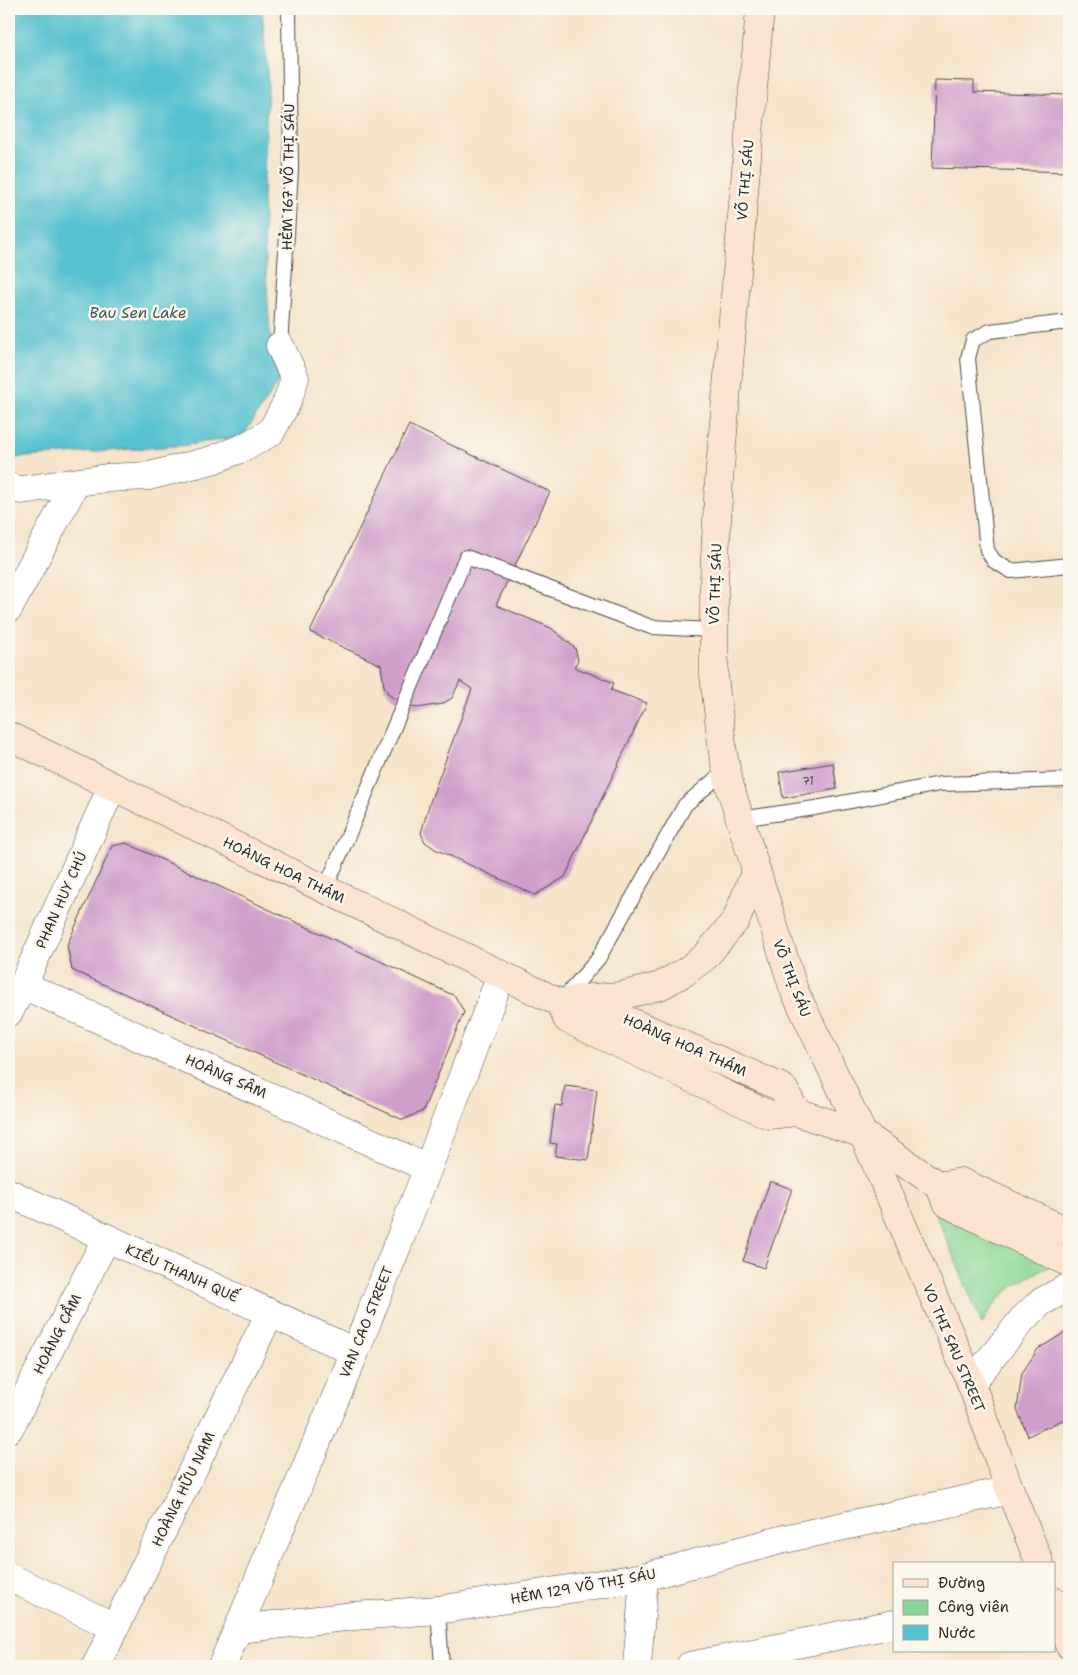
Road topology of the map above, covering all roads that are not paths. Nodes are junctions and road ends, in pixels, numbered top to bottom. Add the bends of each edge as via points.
1 (289, 9) edge
2 (760, 9) edge
3 (1069, 322) edge
4 (280, 346) joint
5 (75, 484) junction
6 (9, 488) edge
7 (1069, 565) edge
8 (9, 608) edge
9 (713, 630) junction
10 (9, 736) edge
11 (726, 770) junction
12 (1069, 780) edge
13 (112, 787) junction
14 (740, 819) junction
15 (756, 870) junction
16 (325, 890) junction
17 (501, 975) junction
18 (23, 985) junction
19 (570, 1001) junction
20 (9, 1012) edge
21 (863, 1134) junction
22 (428, 1168) junction
23 (939, 1186) junction
24 (9, 1193) edge
25 (1069, 1232) edge
26 (106, 1238) junction
27 (1069, 1263) edge
28 (1069, 1287) edge
29 (270, 1313) junction
30 (355, 1352) junction
31 (971, 1383) junction
32 (9, 1429) edge
33 (1010, 1490) junction
34 (1039, 1562) edge
35 (9, 1576) edge
36 (644, 1578) junction
37 (1056, 1607) edge
38 (438, 1610) junction
39 (893, 1624) edge
40 (114, 1627) junction
41 (238, 1629) junction
42 (1069, 1644) edge
43 (96, 1666) edge
44 (222, 1666) edge
45 (442, 1666) edge
46 (637, 1666) edge
47 (690, 1666) edge

1 - 4 lane, HẺM 167 VÕ THỊ SÁU via 291,170
2 - 9 main road, VÕ THỊ SÁU via 719,480
3 - 7 lane via 990,330 973,340 968,358 987,550 994,561 1011,571
4 - 5 street via 296,378 271,432 212,460 149,476 107,478
5 - 6 street via 21,490
5 - 8 street
9 - 11 main road, VÕ THỊ SÁU via 714,676
9 - 16 lane via 651,627 466,557
10 - 13 main road, HOÀNG HOA THÁM
11 - 14 main road, VÕ THỊ SÁU
11 - 19 lane via 685,805 598,960
12 - 14 lane via 940,784
13 - 16 main road, HOÀNG HOA THÁM
13 - 18 street, PHAN HUY CHÚ
14 - 15 main road, VÕ THỊ SÁU
15 - 19 main road via 736,920 705,957 685,972 660,986 620,996
15 - 21 main road, VÕ THỊ SÁU via 794,990
16 - 17 main road, HOÀNG HOA THÁM
17 - 19 main road, HOÀNG HOA THÁM
17 - 22 street, VAN CAO STREET
18 - 20 street, PHAN HUY CHÚ
18 - 22 street, HOÀNG SÂM
19 - 21 main road, HOÀNG HOA THÁM via 567,1019 769,1115 796,1112
21 - 23 main road, HOÀNG HOA THÁM
21 - 31 main road, VO THI SAU STREET
22 - 30 street, VAN CAO STREET
23 - 25 main road via 961,1182
23 - 27 main road, HOÀNG HOA THÁM via 948,1204
24 - 26 street, KIỀU THANH QUẾ
26 - 29 street, KIỀU THANH QUẾ
26 - 32 street, HOÀNG CẦM
28 - 31 street via 1041,1302 1022,1320
29 - 30 street, KIỀU THANH QUẾ
29 - 40 street, HOÀNG HỮU NAM
30 - 41 street, VAN CAO STREET
31 - 33 main road, VO THI SAU STREET
33 - 34 main road, VO THI SAU STREET
33 - 36 street, HẺM 129 VÕ THỊ SÁU via 784,1538
35 - 40 street
36 - 38 street, HẺM 129 VÕ THỊ SÁU
36 - 46 street
37 - 42 main road
38 - 41 street, HẺM 129 VÕ THỊ SÁU
38 - 45 lane
39 - 47 street
40 - 43 street, HOÀNG HỮU NAM
41 - 44 street, VAN CAO STREET

